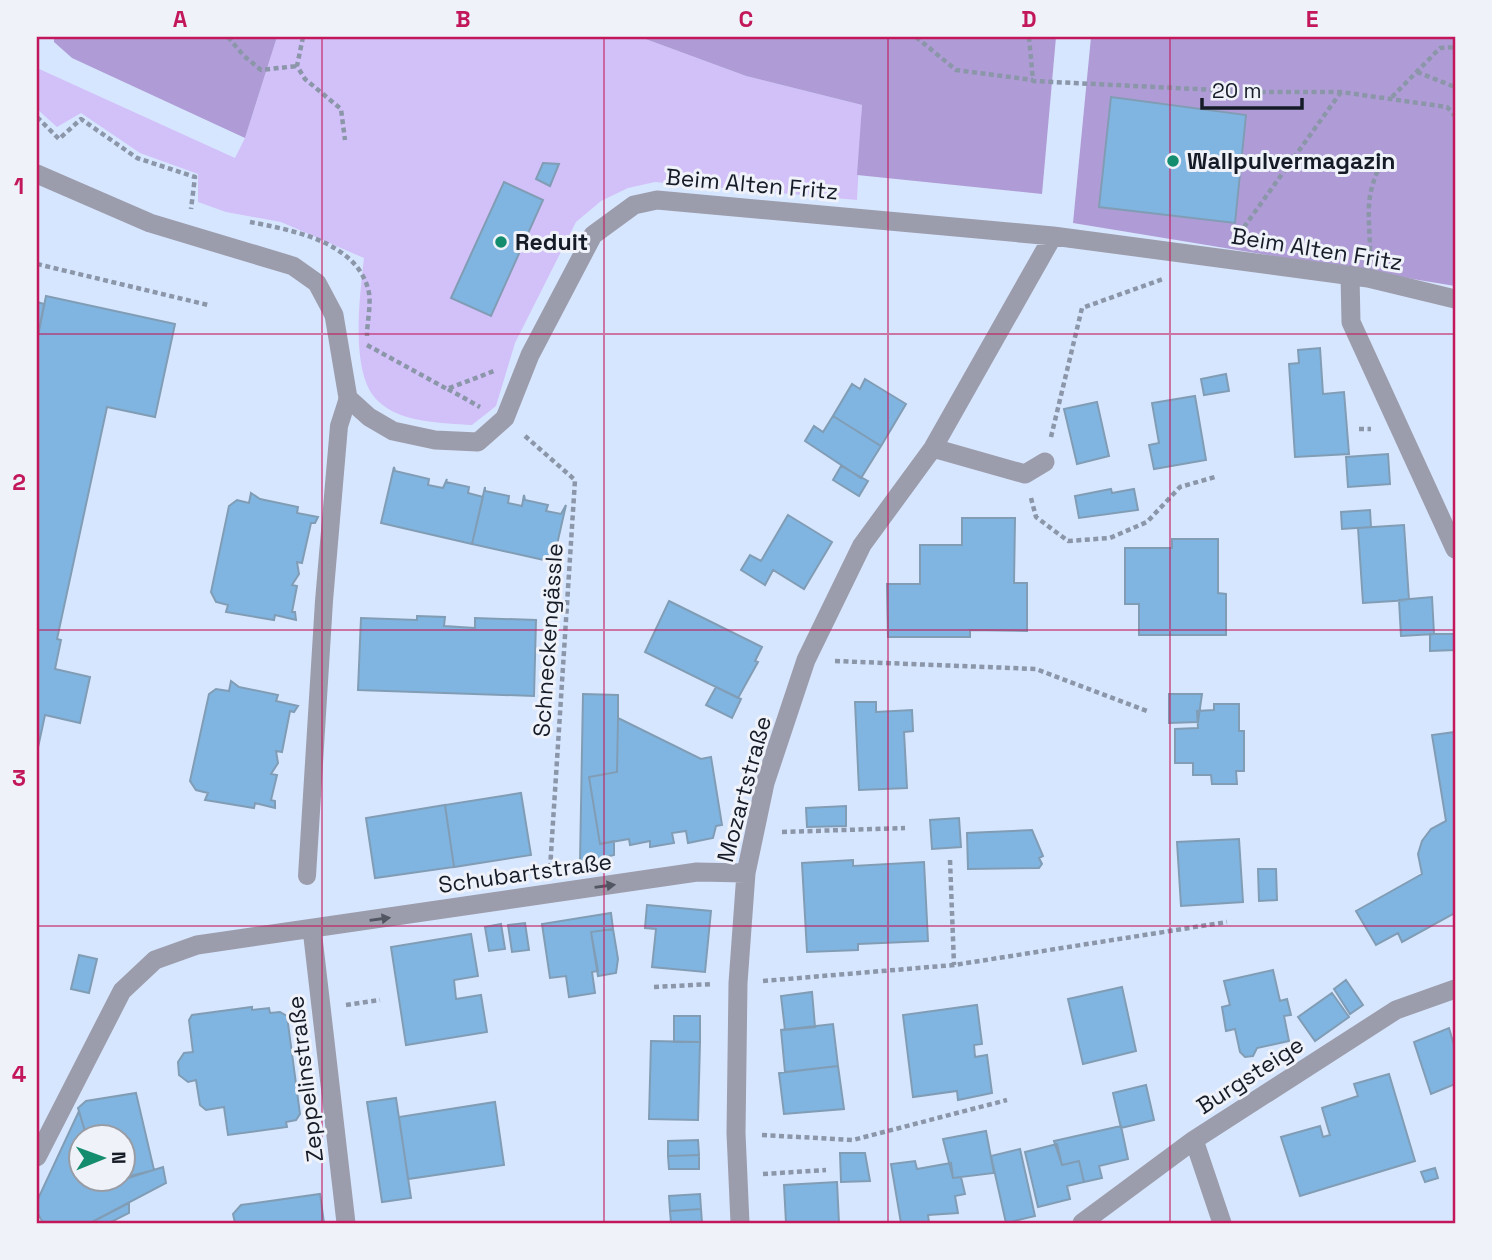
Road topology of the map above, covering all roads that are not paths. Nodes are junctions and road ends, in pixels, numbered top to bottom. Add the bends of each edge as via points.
1 (40, 172) edge
2 (1053, 236) junction
3 (1359, 276) junction
4 (1455, 299) edge
5 (348, 398) junction
6 (933, 448) junction
7 (1045, 462) road end
8 (1455, 549) edge
9 (746, 873) junction
10 (307, 876) dead end
11 (312, 929) junction
12 (1455, 989) edge
13 (1194, 1140) junction
14 (37, 1157) edge
15 (346, 1223) edge
16 (740, 1223) edge
17 (1082, 1223) edge
18 (1222, 1223) edge

1 - 5 street via 150,223 293,266 317,283 334,315
2 - 3 street, Beim Alten Fritz
2 - 5 street, Beim Alten Fritz via 657,200 634,205 593,235 530,355 505,418 478,442 435,440 393,431
2 - 6 street, Mozartstraße
3 - 4 street, Beim Alten Fritz
3 - 8 street via 1351,322
5 - 10 lane via 339,426 326,574
6 - 7 street via 1025,474
6 - 9 street, Mozartstraße via 862,545 806,660 765,783
11 -> 9 street, Schubartstraße via 697,872
9 - 16 street, Mozartstraße via 737,983
11 - 14 street, Schubartstraße via 197,945 155,960 122,991
11 - 15 street, Zeppelinstraße
12 - 13 street, Burgsteige via 1396,1010
13 - 17 street, Burgsteige
13 - 18 street

